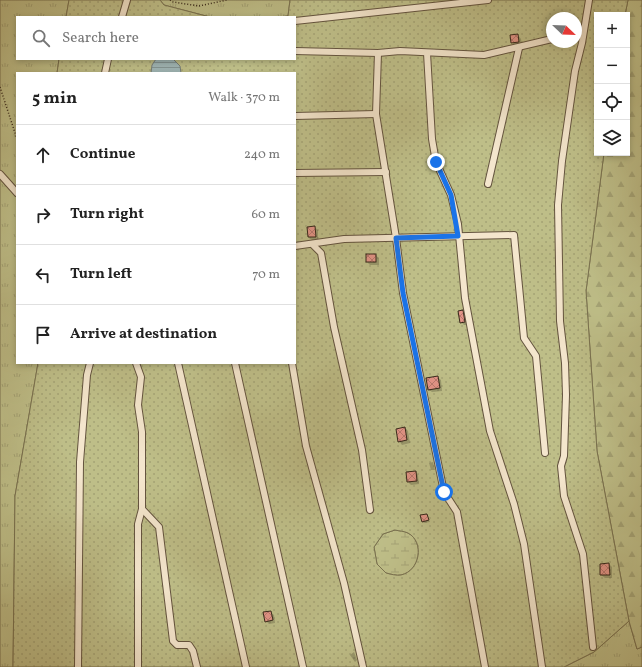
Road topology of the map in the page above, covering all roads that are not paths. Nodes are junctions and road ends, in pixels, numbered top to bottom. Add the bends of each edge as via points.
1 (127, 0) edge
2 (488, 0) edge
3 (589, 0) edge
4 (122, 16) edge
5 (296, 21) edge
6 (582, 29) edge
7 (546, 41) edge
8 (519, 48) junction
9 (578, 48) edge
10 (296, 50) edge
11 (378, 53) junction
12 (427, 53) junction
13 (108, 60) edge
14 (105, 72) edge
15 (376, 114) junction
16 (296, 116) edge
17 (386, 172) junction
18 (296, 173) edge
19 (0, 174) edge
20 (488, 184) dead end
21 (16, 192) edge
22 (458, 236) junction
23 (396, 238) junction
24 (313, 244) junction
25 (296, 246) edge
26 (90, 364) edge
27 (136, 364) edge
28 (178, 364) edge
29 (235, 364) edge
30 (292, 364) edge
31 (545, 453) dead end
32 (142, 510) junction
33 (370, 510) dead end
34 (594, 647) dead end
35 (78, 667) edge
36 (138, 667) edge
37 (196, 667) edge
38 (246, 667) edge
39 (303, 667) edge
40 (363, 667) edge
41 (485, 667) edge
42 (542, 667) edge

1 - 4 street
2 - 5 street
3 - 6 street
7 - 8 street
8 - 12 street via 484,55
8 - 20 street
9 - 34 street via 558,205 560,321 566,395 564,456 561,466 564,496 583,554
10 - 11 street
11 - 12 street
11 - 15 street
12 - 22 street via 432,139 436,162 451,195
13 - 14 street
15 - 16 street
15 - 17 street
17 - 18 street
17 - 23 street
19 - 21 street
22 - 23 street
22 - 31 street via 514,236 524,338 536,356
22 - 42 street via 464,298 490,431 524,544
23 - 24 street via 344,239
23 - 41 street via 403,293 444,492 456,512
24 - 25 street
24 - 33 street via 321,253 334,327 362,450
26 - 35 street via 80,462
27 - 32 street via 141,376 138,405 142,432
28 - 38 street
29 - 39 street
30 - 40 street via 306,446 344,583
32 - 36 street via 138,524
32 - 37 street via 159,527 173,642 177,645 189,645

